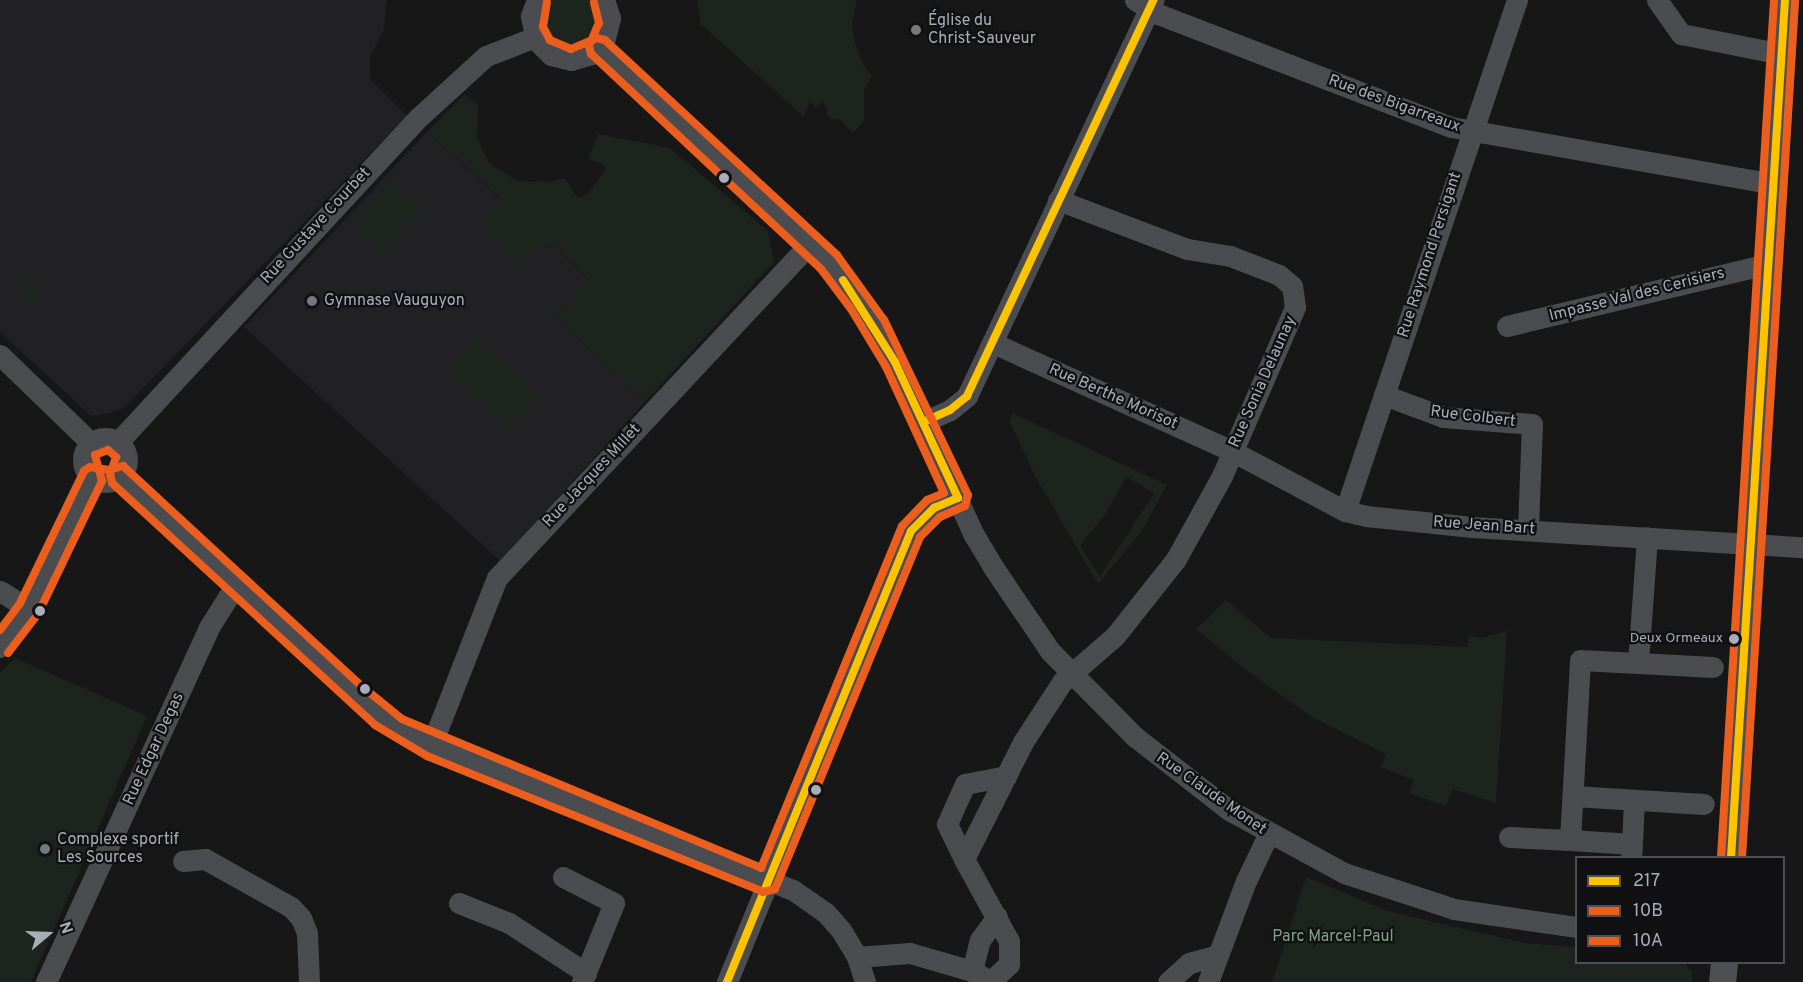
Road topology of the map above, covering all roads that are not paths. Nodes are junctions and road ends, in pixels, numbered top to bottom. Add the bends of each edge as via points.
1 (537, 0) edge
2 (604, 0) edge
3 (1517, 0) edge
4 (1657, 0) edge
5 (1785, 0) edge
6 (1146, 4) edge
7 (534, 37) junction
8 (599, 48) junction
9 (1782, 54) junction
10 (1471, 132) junction
11 (1773, 184) junction
12 (1058, 200) junction
13 (810, 244) junction
14 (1768, 264) junction
15 (1507, 326) dead end
16 (993, 343) junction
17 (0, 355) edge
18 (1384, 395) junction
19 (923, 422) junction
20 (118, 442) junction
21 (91, 443) junction
22 (1232, 451) junction
23 (120, 476) junction
24 (92, 477) junction
25 (958, 498) junction
26 (1346, 510) junction
27 (1528, 530) junction
28 (1647, 537) junction
29 (1750, 543) junction
30 (1803, 547) edge
31 (240, 586) junction
32 (0, 591) edge
33 (29, 609) junction
34 (0, 647) edge
35 (1638, 663) junction
36 (1713, 668) dead end
37 (1071, 674) junction
38 (431, 746) junction
39 (1006, 776) junction
40 (1573, 796) junction
41 (1634, 800) junction
42 (1704, 804) dead end
43 (1268, 835) junction
44 (1509, 837) dead end
45 (1570, 840) junction
46 (1631, 851) edge
47 (1731, 856) edge
48 (964, 859) junction
49 (183, 861) dead end
50 (563, 877) dead end
51 (766, 882) junction
52 (459, 903) dead end
53 (997, 917) junction
54 (1575, 927) edge
55 (1216, 956) junction
56 (857, 957) junction
57 (1724, 964) edge
58 (972, 971) junction
59 (584, 978) edge
60 (46, 982) edge
61 (309, 982) edge
62 (727, 982) edge
63 (865, 982) edge
64 (991, 982) edge
65 (1168, 982) edge
66 (1208, 982) edge
67 (1722, 982) edge

1 - 7 street via 531,16
2 - 8 street via 610,24
3 - 10 street, Rue Raymond Persigant
4 - 9 street via 1681,34
5 - 9 main road
6 - 10 street, Rue des Bigarreaux
6 - 12 street
7 - 8 street via 542,48 561,59 581,58
7 - 20 street, Rue Gustave Courbet via 486,56 418,118
8 - 13 street, Rue Claude Monet
9 - 11 main road
10 - 11 street, Rue des Bigarreaux
10 - 18 street, Rue Raymond Persigant
11 - 14 main road
12 - 16 street
12 - 22 street, Rue Sonia Delaunay via 1187,249 1259,267 1292,286 1296,300 1292,317
13 - 19 street, Rue Claude Monet via 843,280 875,325
13 - 38 street, Rue Jacques Millet via 497,578
14 - 15 street, Impasse Val des Cerisiers
14 - 29 main road
16 - 19 street via 967,396 950,410
16 - 22 street, Rue Berthe Morisot
17 - 21 street
18 - 26 street, Rue Raymond Persigant
18 - 27 street, Rue Colbert via 1443,417 1532,424
19 - 25 street, Rue Claude Monet
20 - 21 street via 104,438
20 - 23 street via 127,457
21 - 24 street via 83,462
22 - 26 street, Rue Jean Bart
22 - 37 street, Rue Sonia Delaunay via 1176,558 1115,636
23 - 24 street via 109,481
23 - 31 street
24 - 33 street
25 - 37 street, Rue Claude Monet via 993,567 1050,651
25 - 51 street via 934,508 911,531
26 - 27 street, Rue Jean Bart via 1377,517
27 - 28 street, Rue Jean Bart
28 - 29 street, Rue Jean Bart
28 - 35 street
29 - 30 street, Rue Jean Bart
29 - 47 main road
31 - 38 street via 381,717
31 - 60 street, Rue Edgar Degas via 228,597 208,629
32 - 33 street
33 - 34 street
35 - 36 street
35 - 40 street via 1580,660
37 - 39 street, Rue Sonia Delaunay via 1023,742
37 - 43 street, Rue Claude Monet via 1169,766
38 - 51 street
39 - 48 street, Rue Sonia Delaunay
39 - 48 street via 966,784 947,824
40 - 41 street
40 - 45 street
41 - 42 street
41 - 46 street
43 - 54 street, Rue Claude Monet via 1344,873 1424,902 1534,924
43 - 55 street
44 - 45 street
45 - 46 street
48 - 53 street
49 - 61 street via 205,859 291,907 307,933
50 - 59 street via 614,903
51 - 56 street via 793,890 826,913
51 - 62 street
52 - 59 street via 509,923
53 - 58 street via 980,940
53 - 64 street via 1010,953 1009,964
55 - 65 street via 1189,963
55 - 66 street
56 - 58 street via 902,952
56 - 63 street
57 - 67 main road
58 - 64 street

